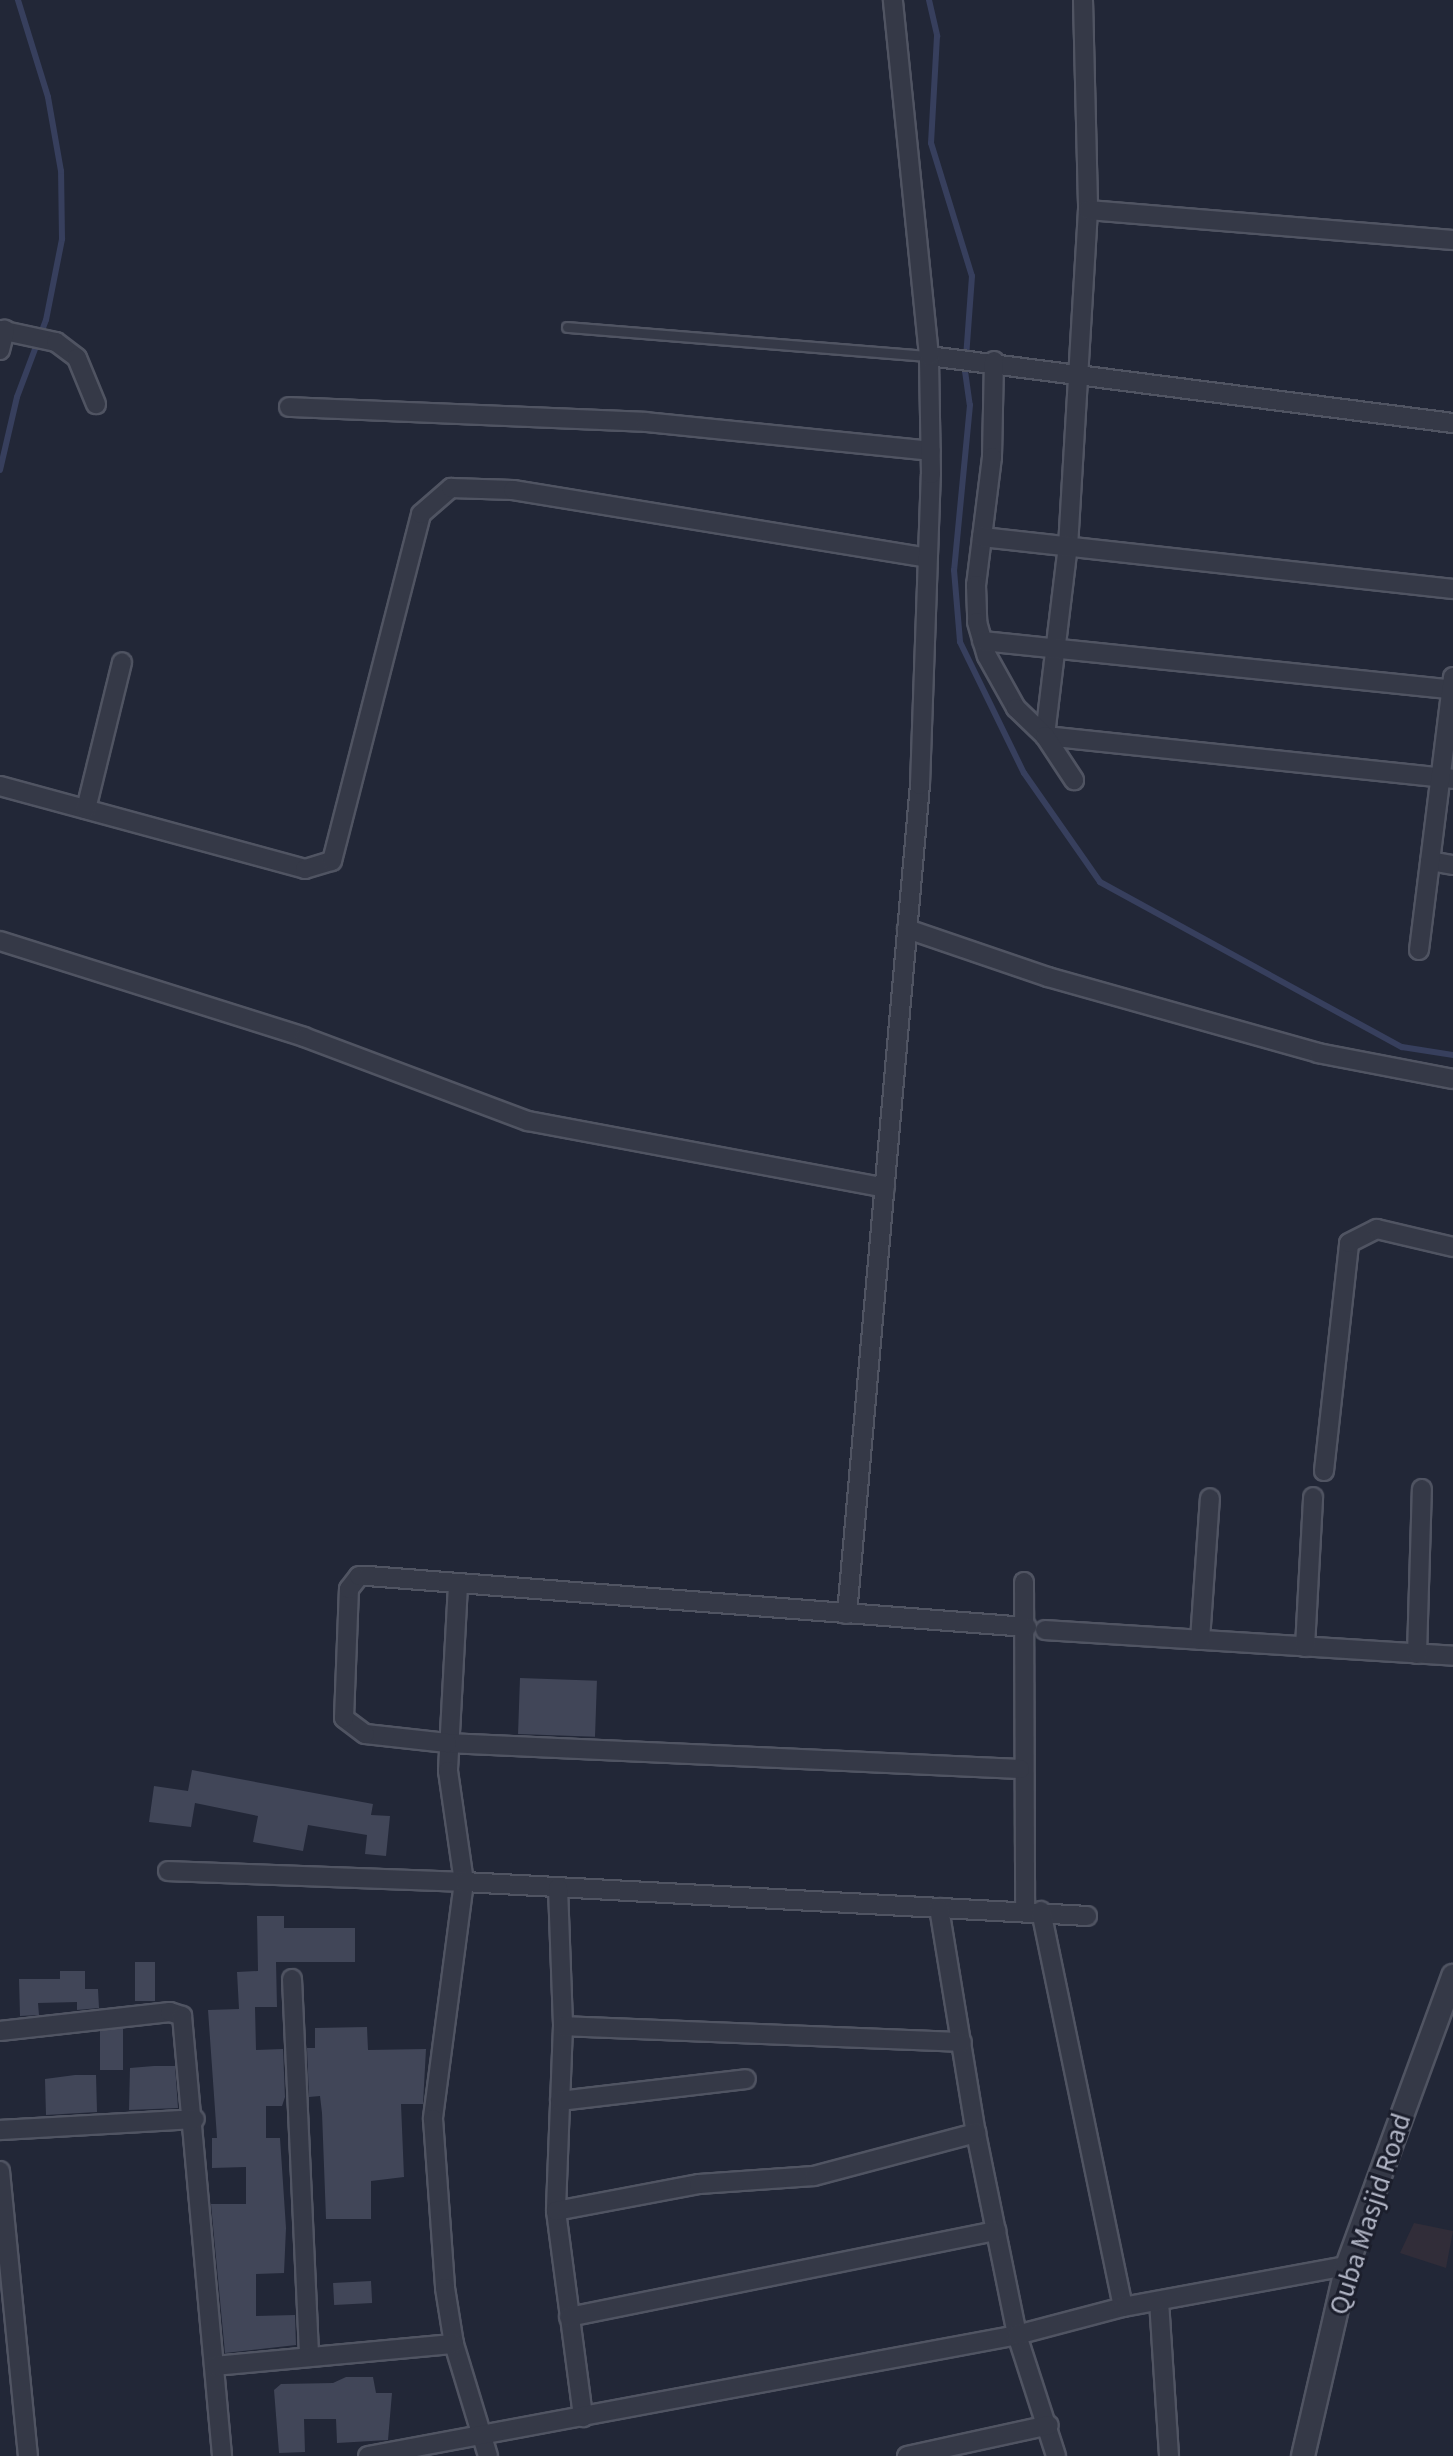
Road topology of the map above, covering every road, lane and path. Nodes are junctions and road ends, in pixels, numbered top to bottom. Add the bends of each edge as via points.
1 (893, 0) edge
2 (1083, 0) edge
3 (1088, 210) junction
4 (1453, 240) edge
5 (567, 327) dead end
6 (9, 331) edge
7 (0, 350) edge
8 (929, 356) junction
9 (994, 361) junction
10 (1078, 375) junction
11 (96, 404) dead end
12 (289, 407) dead end
13 (1453, 423) edge
14 (931, 451) junction
15 (982, 537) junction
16 (1068, 545) junction
17 (926, 558) junction
18 (1453, 589) edge
19 (982, 641) junction
20 (1056, 651) junction
21 (122, 662) dead end
22 (1452, 685) edge
23 (1045, 736) junction
24 (1447, 778) edge
25 (1074, 780) dead end
26 (0, 786) edge
27 (86, 809) junction
28 (1430, 861) junction
29 (1453, 865) edge
30 (907, 929) junction
31 (0, 941) edge
32 (1419, 950) dead end
33 (1453, 1079) edge
34 (885, 1188) junction
35 (1453, 1247) edge
36 (1324, 1471) dead end
37 (1422, 1489) dead end
38 (1313, 1497) dead end
39 (1210, 1498) dead end
40 (1024, 1582) dead end
41 (458, 1585) junction
42 (847, 1614) junction
43 (1036, 1628) junction
44 (1200, 1640) junction
45 (1305, 1647) junction
46 (1417, 1654) junction
47 (1453, 1656) edge
48 (447, 1743) junction
49 (1020, 1769) junction
50 (168, 1871) dead end
51 (464, 1882) junction
52 (558, 1888) junction
53 (939, 1908) junction
54 (1033, 1910) junction
55 (1087, 1916) dead end
56 (1453, 1976) edge
57 (292, 1979) dead end
58 (1449, 1999) edge
59 (563, 2026) junction
60 (0, 2031) edge
61 (962, 2042) junction
62 (746, 2079) dead end
63 (560, 2101) junction
64 (195, 2119) junction
65 (0, 2130) edge
66 (976, 2133) junction
67 (0, 2171) edge
68 (556, 2211) junction
69 (996, 2231) junction
70 (1347, 2266) junction
71 (1159, 2301) junction
72 (1123, 2307) junction
73 (569, 2317) junction
74 (1017, 2335) junction
75 (454, 2344) junction
76 (309, 2357) junction
77 (215, 2366) junction
78 (9, 2378) edge
79 (583, 2417) junction
80 (1049, 2425) junction
81 (480, 2438) junction
82 (379, 2455) edge
83 (914, 2455) edge
84 (28, 2456) edge
85 (222, 2456) edge
86 (488, 2456) edge
87 (1056, 2456) edge
88 (1169, 2456) edge
89 (1303, 2456) edge

1 - 8 street
2 - 3 street
3 - 4 street
3 - 10 street
5 - 8 lane
6 - 7 street
6 - 11 street via 44,338 77,358
8 - 9 street
8 - 14 street
9 - 10 street
9 - 15 street via 992,457
10 - 13 street
10 - 16 street
12 - 14 street via 646,422
14 - 17 street
15 - 16 street
15 - 19 street via 976,585
16 - 18 street
16 - 20 street
17 - 27 street via 513,490 451,488 421,514 332,861 305,869
17 - 30 street via 920,785
19 - 20 street
19 - 23 street via 1016,708
20 - 22 street
20 - 23 street
21 - 27 street
22 - 24 street
23 - 24 street
23 - 25 street
24 - 28 street
26 - 27 street
28 - 29 street
28 - 32 street
30 - 33 street via 1048,977 1318,1053
30 - 34 street
31 - 34 street via 304,1037 528,1121
34 - 42 street
35 - 36 street via 1377,1229 1349,1243
37 - 46 street
38 - 45 street
39 - 44 street
40 - 43 street
41 - 42 street
41 - 48 street
41 - 48 street via 359,1576 349,1589 346,1725 365,1734
42 - 43 street
43 - 44 street
43 - 49 street
44 - 45 street
45 - 46 street
46 - 47 street
48 - 49 street
48 - 51 street
49 - 54 street
50 - 51 street
51 - 52 street
51 - 75 street via 433,2119
52 - 53 street
52 - 59 street
53 - 54 street
53 - 61 street
54 - 55 street
54 - 72 street
56 - 58 street, Quba Masjid Road
57 - 76 street
58 - 70 street, Quba Masjid Road
59 - 61 street
59 - 63 street
60 - 64 street via 170,2012 182,2016
61 - 66 street
62 - 63 street
63 - 68 street
64 - 65 street
64 - 77 street
66 - 68 street via 814,2176 699,2184
66 - 69 street
67 - 78 street
68 - 73 street
69 - 73 street
69 - 74 street
70 - 71 street
70 - 89 street, Quba Masjid Road
71 - 72 street
71 - 88 street
72 - 74 street
73 - 79 street
74 - 79 street
74 - 80 street
75 - 76 street
75 - 81 street
76 - 77 street
77 - 85 street
78 - 84 street
79 - 81 street
80 - 83 street
80 - 87 street
81 - 82 street
81 - 86 street

